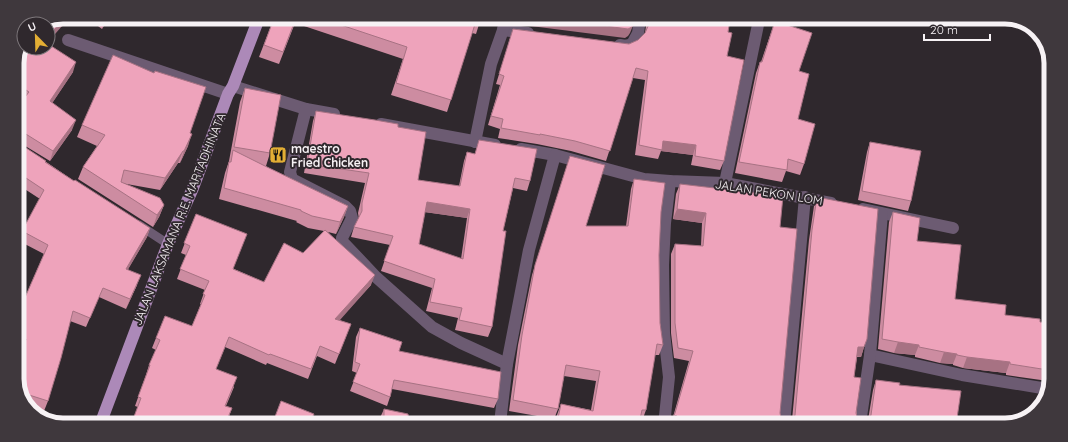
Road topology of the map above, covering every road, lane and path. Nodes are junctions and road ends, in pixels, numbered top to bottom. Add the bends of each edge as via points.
1 (257, 24) edge
2 (504, 24) edge
3 (639, 24) edge
4 (758, 24) edge
5 (540, 34) edge
6 (68, 40) dead end
7 (612, 44) edge
8 (231, 90) junction
9 (306, 109) junction
10 (344, 116) edge
11 (368, 121) edge
12 (475, 142) junction
13 (555, 155) junction
14 (670, 181) junction
15 (725, 183) junction
16 (805, 197) junction
17 (882, 214) junction
18 (128, 219) edge
19 (953, 228) dead end
20 (168, 244) junction
21 (870, 355) junction
22 (507, 364) junction
23 (1042, 388) edge
24 (103, 418) edge
25 (501, 418) edge
26 (664, 418) edge
27 (785, 418) edge
28 (861, 418) edge

1 - 8 main road, JALAN LAKSAMANA R.E. MARTADHINATA
2 - 5 street
2 - 12 street via 491,64
3 - 7 street via 632,44
4 - 15 street
6 - 8 street
8 - 9 street
8 - 20 main road, JALAN LAKSAMANA R.E. MARTADHINATA
9 - 10 street
9 - 22 street via 290,172 292,179 350,211 352,218 342,241 376,277 432,327
11 - 12 street, JALAN PEKON LOM
12 - 13 street, JALAN PEKON LOM
13 - 14 street, JALAN PEKON LOM via 644,179
13 - 22 street via 529,250
14 - 15 street, JALAN PEKON LOM
14 - 26 street via 663,265 664,333 669,377
15 - 16 street, JALAN PEKON LOM
16 - 17 street, JALAN PEKON LOM
16 - 27 street
17 - 19 street, JALAN PEKON LOM
17 - 21 street
18 - 20 lane
20 - 24 main road, JALAN LAKSAMANA R.E. MARTADHINATA
21 - 23 street via 962,375
21 - 28 street
22 - 25 street

